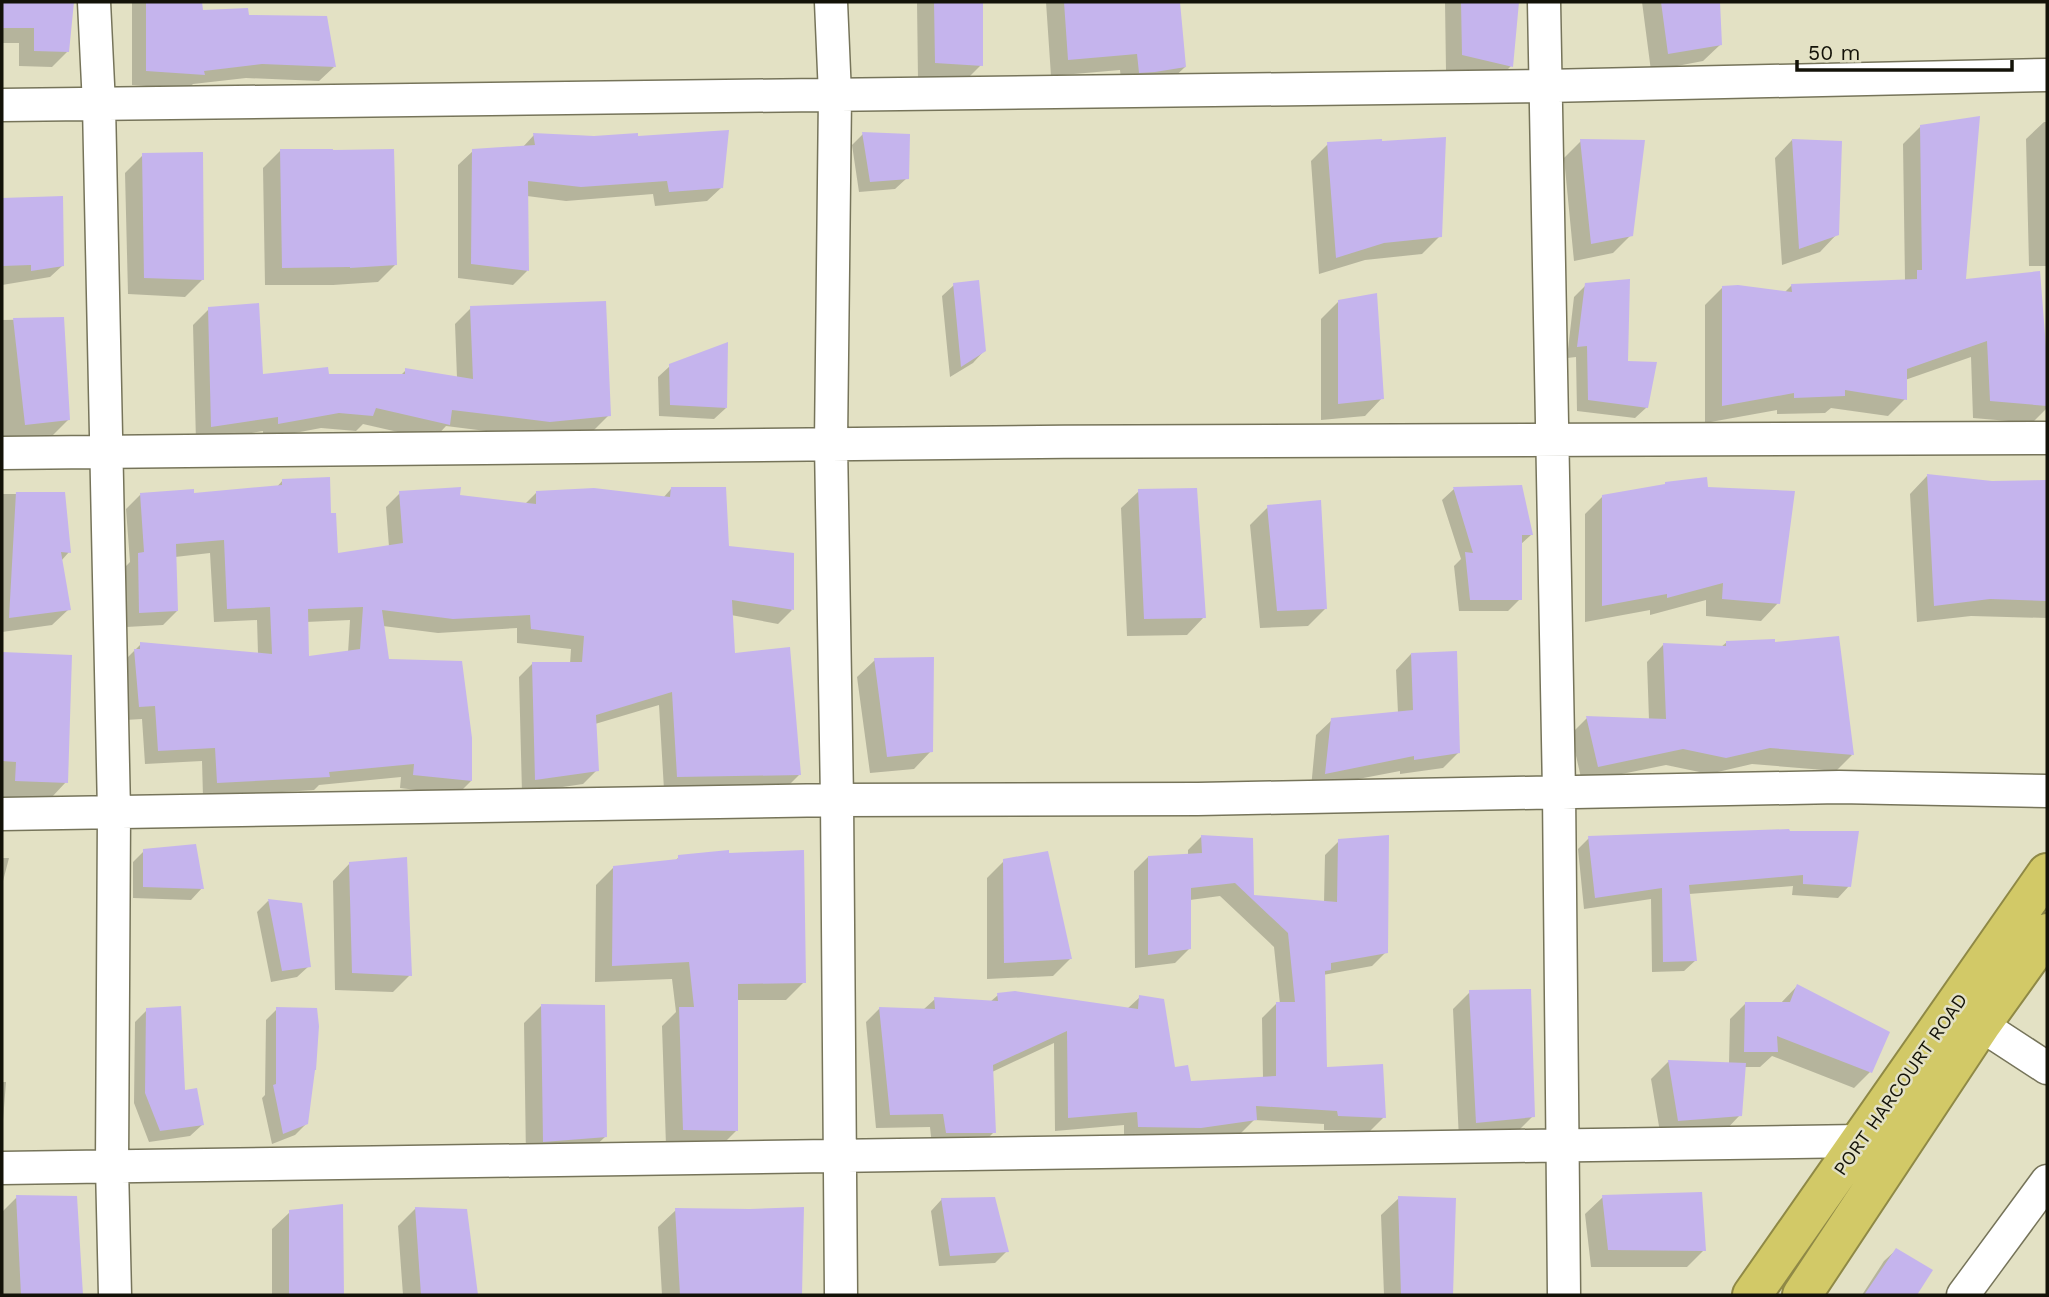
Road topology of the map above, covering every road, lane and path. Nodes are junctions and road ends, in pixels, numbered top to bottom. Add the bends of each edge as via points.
1 (94, 2) edge
2 (831, 2) edge
3 (1544, 2) edge
4 (2047, 75) edge
5 (1546, 86) junction
6 (835, 94) junction
7 (99, 105) junction
8 (2, 106) edge
9 (1553, 437) junction
10 (2047, 438) edge
11 (831, 443) junction
12 (106, 452) junction
13 (2, 453) edge
14 (2047, 791) edge
15 (1559, 792) junction
16 (837, 800) junction
17 (114, 812) junction
18 (2, 814) edge
19 (2047, 873) edge
20 (2047, 933) edge
21 (1981, 1025) junction
22 (2047, 1068) edge
23 (1860, 1141) junction
24 (1564, 1144) junction
25 (841, 1156) junction
26 (112, 1166) junction
27 (2, 1168) edge
28 (2047, 1181) edge
29 (115, 1295) edge
30 (841, 1295) edge
31 (1563, 1295) edge
32 (1752, 1295) edge
33 (1802, 1295) edge
34 (1964, 1295) edge

1 - 7 street
2 - 6 street
3 - 5 street
4 - 5 street
5 - 6 street
5 - 9 street
6 - 7 street
6 - 11 street
7 - 8 street
7 - 12 street
9 - 10 street
9 - 11 street
9 - 15 street
11 - 12 street
11 - 16 street
12 - 13 street
12 - 17 street
14 - 15 street via 1839,787
15 - 16 street
15 - 24 street
16 - 17 street
16 - 25 street
17 - 18 street
17 - 26 street
19 - 23 highway, PORT HARCOURT ROAD
20 - 21 highway, PORT HARCOURT ROAD
21 - 22 street
21 - 33 highway, PORT HARCOURT ROAD
23 - 24 street
23 - 32 highway, PORT HARCOURT ROAD
24 - 25 street
24 - 31 street
25 - 26 street
25 - 30 street
26 - 27 street
26 - 29 street
28 - 34 street

